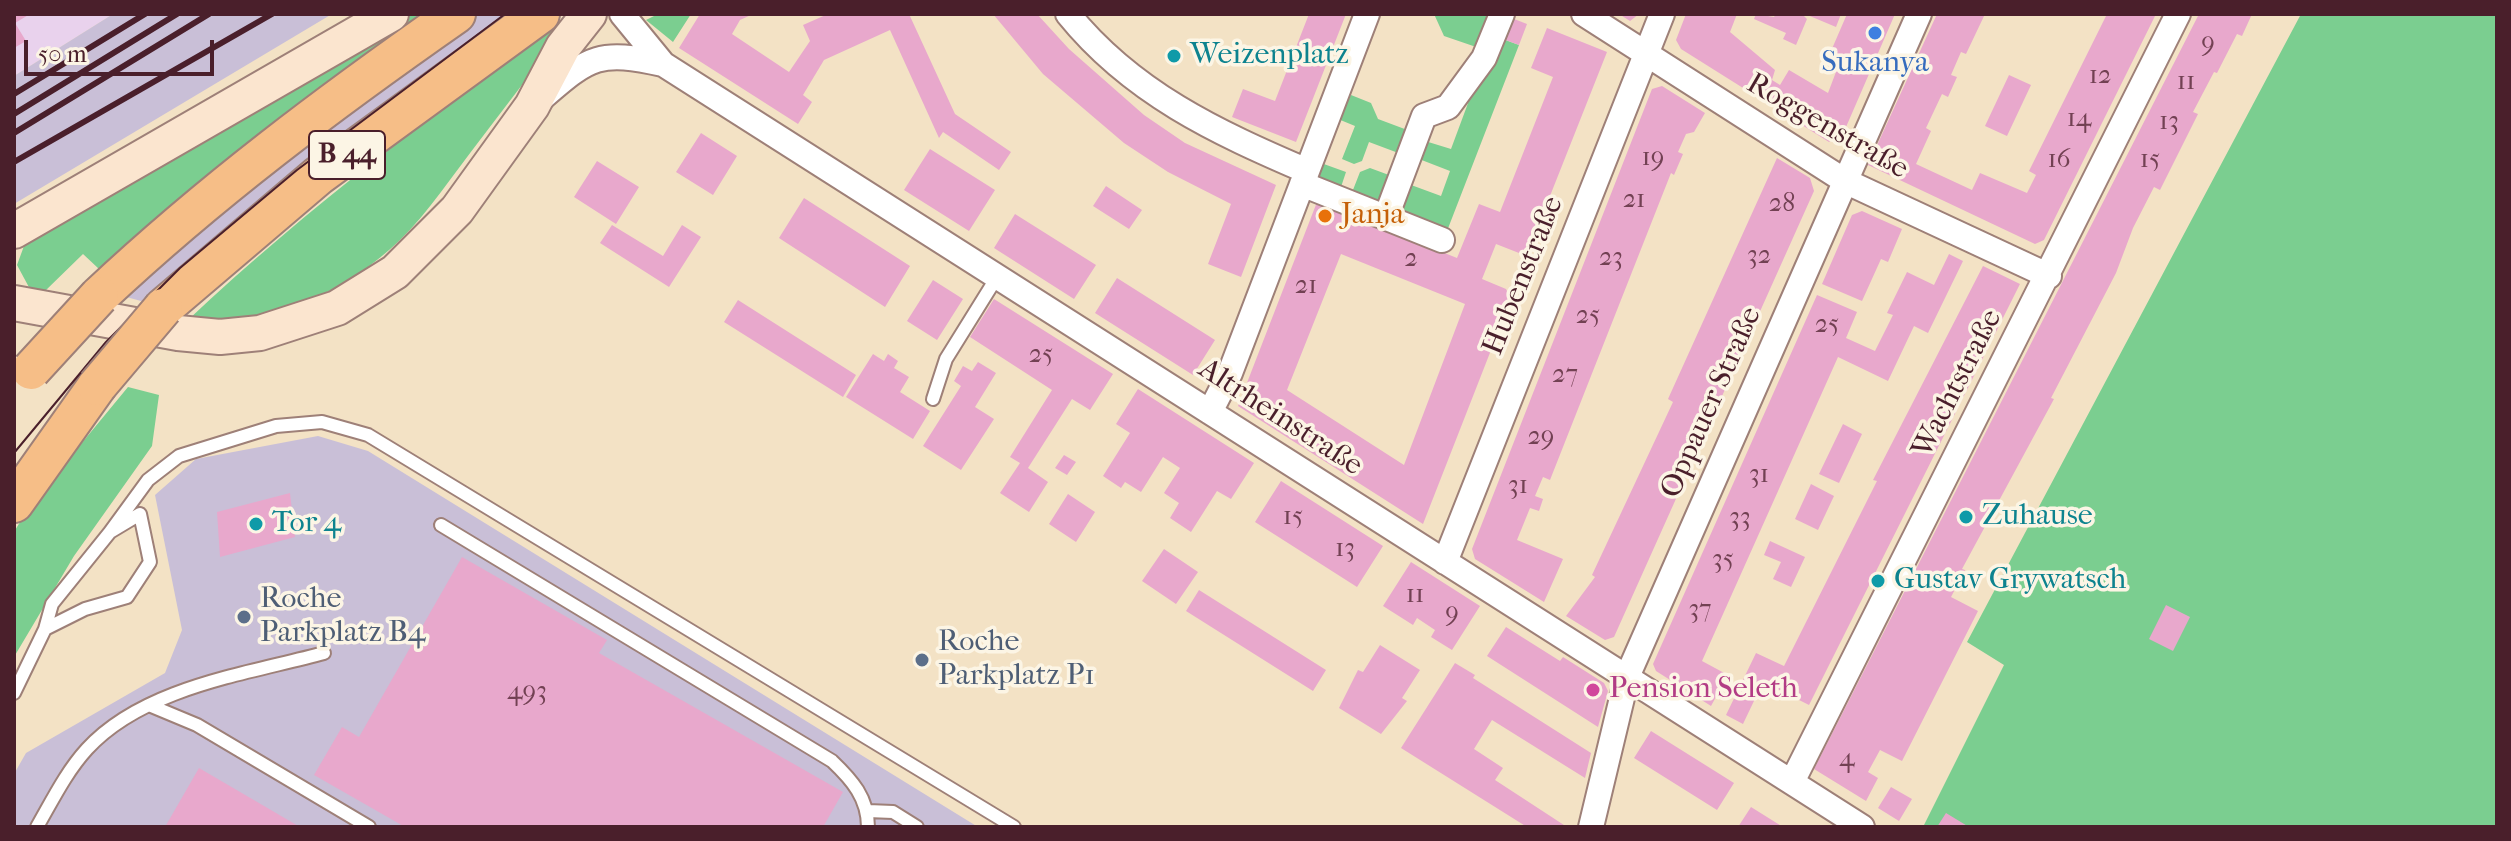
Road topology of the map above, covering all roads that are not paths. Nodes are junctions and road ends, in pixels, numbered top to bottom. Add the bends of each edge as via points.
1 (391, 14) edge
2 (456, 14) edge
3 (540, 14) edge
4 (622, 14) edge
5 (1068, 14) edge
6 (1367, 14) edge
7 (1502, 14) edge
8 (1584, 14) edge
9 (1662, 14) edge
10 (1919, 14) edge
11 (2178, 14) edge
12 (586, 17) edge
13 (1646, 54) junction
14 (663, 64) junction
15 (532, 106) junction
16 (1304, 178) junction
17 (1845, 181) junction
18 (1386, 217) junction
19 (14, 232) edge
20 (1442, 240) dead end
21 (2049, 276) junction
22 (997, 277) junction
23 (15, 300) edge
24 (20, 382) edge
25 (933, 399) dead end
26 (1210, 412) junction
27 (14, 503) edge
28 (441, 525) dead end
29 (110, 532) junction
30 (1445, 562) junction
31 (45, 629) junction
32 (324, 653) dead end
33 (1627, 677) junction
34 (14, 693) edge
35 (149, 705) junction
36 (1792, 782) junction
37 (868, 811) junction
38 (37, 827) edge
39 (369, 827) edge
40 (868, 827) edge
41 (917, 827) edge
42 (1014, 827) edge
43 (1591, 827) edge
44 (1862, 827) edge

1 - 19 street
2 - 24 main road, B 44, bridge via 261,154 173,227 99,296
3 - 27 main road, B 44, bridge via 318,176 163,308 97,386
4 - 14 street, Altrheinstraße
5 - 16 street via 1106,55 1159,99
6 - 16 street
7 - 18 street via 1484,58 1448,107 1424,116
8 - 13 street, Roggenstraße
9 - 13 street, Hubenstraße
10 - 17 street, Oppauer Straße
11 - 21 street, Wachtstraße
12 - 15 street via 563,47
13 - 17 street, Roggenstraße
13 - 30 street, Hubenstraße
14 - 15 street, Altrheinstraße via 629,56 587,61
14 - 22 street, Altrheinstraße
15 - 23 street via 457,210 418,251 372,289 337,308 260,333 220,337
16 - 18 street
16 - 26 street via 1230,373
17 - 21 street, Roggenstraße
17 - 33 street, Oppauer Straße
18 - 20 street
21 - 36 street, Wachtstraße
22 - 25 lane via 946,359
22 - 26 street, Altrheinstraße
26 - 30 street, Altrheinstraße
28 - 37 lane via 832,761 855,783
29 - 31 lane via 52,604
29 - 31 lane via 140,514 150,562 127,597 85,609
29 - 42 lane via 148,480 179,456 276,426 322,422 368,435
30 - 33 street, Altrheinstraße
31 - 34 lane
32 - 35 lane
33 - 36 street, Altrheinstraße
33 - 43 street, Oppauer Straße
35 - 38 lane via 87,749
35 - 39 lane via 197,725
36 - 44 street, Altrheinstraße
37 - 40 lane
37 - 41 lane via 893,812

